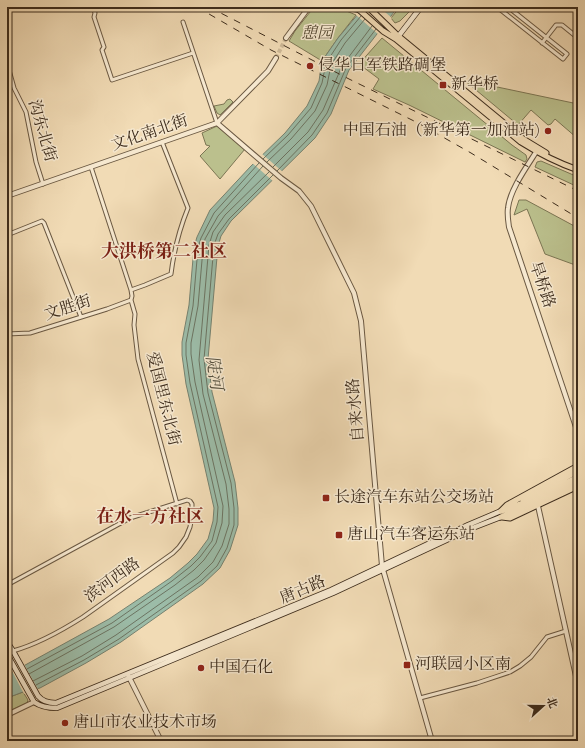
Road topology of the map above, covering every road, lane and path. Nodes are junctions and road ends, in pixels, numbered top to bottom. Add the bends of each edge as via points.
1 (93, 7) edge
2 (309, 7) edge
3 (344, 7) edge
4 (356, 7) edge
5 (368, 7) edge
6 (421, 7) edge
7 (497, 7) edge
8 (507, 7) edge
9 (361, 12) junction
10 (503, 12) junction
11 (183, 22) dead end
12 (286, 38) tunnel mouth
13 (397, 38) junction
14 (546, 38) junction
15 (578, 38) edge
16 (542, 43) junction
17 (193, 53) junction
18 (276, 58) tunnel mouth
19 (7, 63) edge
20 (217, 123) junction
21 (162, 142) junction
22 (537, 150) junction
23 (91, 167) junction
24 (578, 167) edge
25 (578, 170) edge
26 (43, 184) junction
27 (7, 196) edge
28 (7, 235) edge
29 (131, 290) junction
30 (132, 298) junction
31 (80, 317) junction
32 (7, 334) edge
33 (578, 433) edge
34 (578, 466) edge
35 (578, 471) edge
36 (578, 477) edge
37 (578, 482) edge
38 (578, 486) edge
39 (538, 499) junction
40 (177, 504) junction
41 (501, 511) junction
42 (501, 517) joint
43 (383, 568) junction
44 (7, 585) edge
45 (566, 631) junction
46 (7, 642) edge
47 (10, 649) edge
48 (7, 654) edge
49 (128, 675) junction
50 (578, 685) edge
51 (420, 698) junction
52 (34, 702) junction
53 (7, 715) edge
54 (161, 741) edge
55 (432, 741) edge

1 - 17 street via 104,47 102,50 112,80
2 - 12 street
3 - 9 street
4 - 9 main road
5 - 13 main road via 388,25
6 - 13 main road
7 - 10 street
8 - 10 street
8 - 14 street
9 - 13 main road via 383,31
10 - 16 street
11 - 17 street
13 - 22 main road
14 - 15 street via 556,25 562,26
14 - 16 street
14 - 16 street via 567,54 563,59
17 - 20 street
18 - 20 street, 文化南北街 via 268,71
19 - 26 street, 沟东北街 via 14,88 26,112
20 - 21 street, 文化南北街
20 - 43 street, 自来水路 via 299,191 311,206 354,293 358,307 369,404
21 - 23 street, 文化南北街
21 - 29 street via 188,208 179,230 171,274
22 - 24 main road
22 - 25 main road via 560,164
22 - 33 street, 旱桥路 via 513,192 507,216
23 - 26 street, 文化南北街
23 - 29 street, 爱国里东北街
26 - 27 street, 文化南北街
28 - 31 street via 42,221 44,223
29 - 30 street, 爱国里东北街
30 - 31 street, 文胜街
30 - 40 street, 爱国里东北街 via 138,359
31 - 32 street, 文胜街 via 30,333
34 - 41 main road via 507,505
35 - 39 main road, 唐古路
36 - 39 main road
37 - 39 main road, 唐古路
38 - 39 main road
39 - 41 main road
39 - 42 main road, 唐古路
39 - 45 street
40 - 44 street via 130,518
40 - 47 street, 滨河西路 via 190,501 192,516 186,537 173,553 78,620 30,646
41 - 43 main road, 唐古路
42 - 43 main road, 唐古路 via 470,528
43 - 49 main road, 唐古路 via 333,593
43 - 51 street, 自来水路
45 - 50 street
45 - 51 street via 547,637 531,657 510,672
46 - 47 main road
47 - 49 main road, 唐古路 via 38,696 50,703 56,703
48 - 52 main road
49 - 52 main road, 唐古路 via 57,708 49,708
49 - 54 street
51 - 55 street, 自来水路
52 - 53 street

